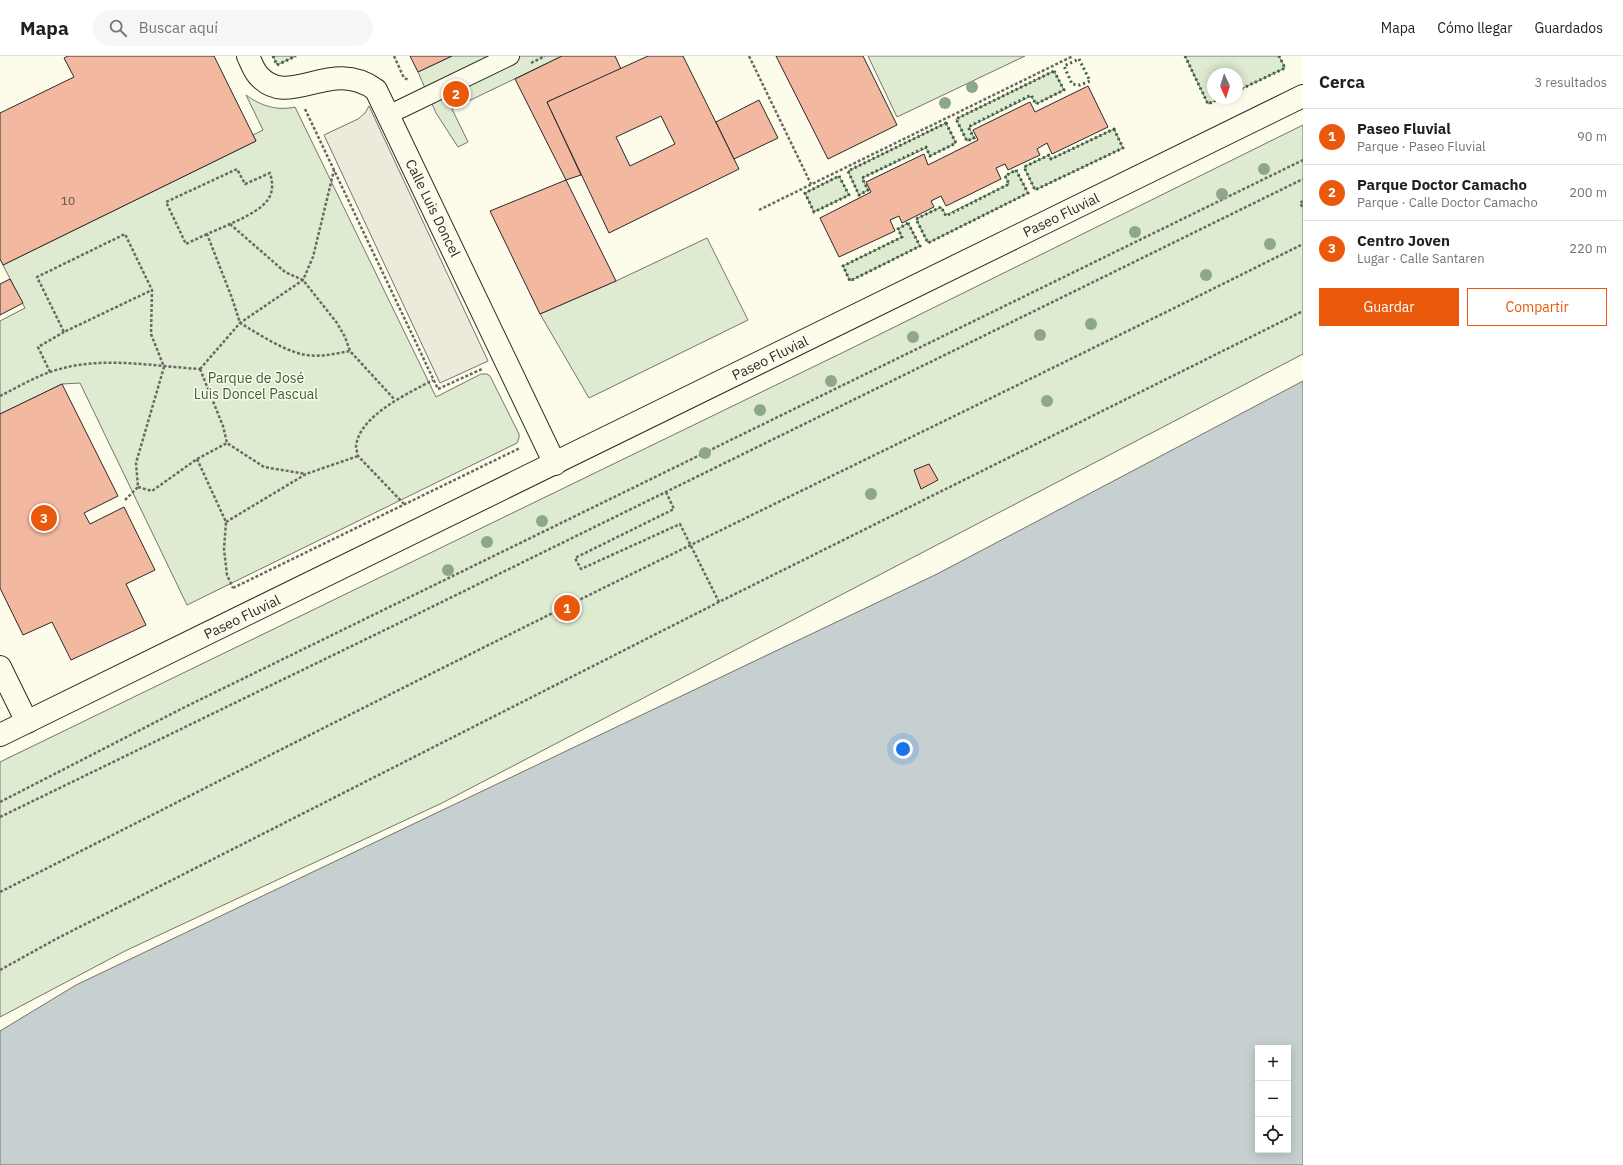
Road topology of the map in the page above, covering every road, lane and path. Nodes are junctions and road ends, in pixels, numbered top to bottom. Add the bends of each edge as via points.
1 (248, 56) edge
2 (394, 56) edge
3 (510, 56) edge
4 (748, 56) edge
5 (1073, 56) edge
6 (404, 78) dead end
7 (292, 84) junction
8 (1303, 96) edge
9 (388, 115) junction
10 (1303, 160) edge
11 (334, 170) junction
12 (1303, 178) edge
13 (811, 184) junction
14 (1303, 201) edge
15 (1303, 208) edge
16 (759, 210) dead end
17 (230, 224) junction
18 (207, 234) junction
19 (1303, 244) edge
20 (303, 280) junction
21 (152, 290) junction
22 (1303, 311) edge
23 (240, 323) junction
24 (64, 332) junction
25 (350, 351) junction
26 (164, 366) junction
27 (200, 369) junction
28 (488, 370) dead end
29 (50, 372) junction
30 (433, 380) junction
31 (0, 396) edge
32 (395, 400) junction
33 (227, 443) junction
34 (522, 447) dead end
35 (358, 456) junction
36 (197, 459) junction
37 (555, 464) junction
38 (306, 474) junction
39 (138, 487) junction
40 (666, 492) junction
41 (125, 500) dead end
42 (404, 504) junction
43 (226, 522) junction
44 (690, 546) junction
45 (719, 602) junction
46 (0, 667) edge
47 (27, 722) junction
48 (0, 735) edge
49 (0, 802) edge
50 (0, 817) edge
51 (0, 892) edge
52 (0, 970) edge

1 - 7 street, Calle Luis Doncel via 254,70 265,81 272,84
2 - 6 path
3 - 9 street
4 - 13 path
5 - 13 path
7 - 9 street, Calle Luis Doncel via 326,70 351,71 371,84
7 - 11 path
8 - 37 street, Paseo Fluvial
9 - 37 street, Calle Luis Doncel
10 - 49 path via 183,708
11 - 20 path via 312,257
11 - 30 path
12 - 40 path
13 - 16 path
14 - 15 path via 1300,203
17 - 18 path
17 - 18 path via 259,210 268,201 273,182 270,172 245,184 237,169 166,202 186,244
17 - 20 path via 285,272
18 - 23 path
19 - 44 path
20 - 23 path
20 - 25 path via 337,323
21 - 24 path
21 - 24 path via 125,234 38,277
21 - 26 path via 151,334
22 - 45 path
23 - 25 path via 277,344 302,354 327,356
23 - 27 path
24 - 29 path via 38,347
25 - 32 path
26 - 27 path
26 - 29 path via 115,362 83,364
26 - 39 path via 136,463
27 - 33 path via 223,426
28 - 30 path via 482,369 438,389
29 - 31 path
30 - 32 path
32 - 35 path via 369,422 360,434 356,447
33 - 36 path
33 - 38 path via 264,467
34 - 42 path
35 - 38 path
35 - 42 path
36 - 39 path via 152,491
36 - 43 path
37 - 47 street, Paseo Fluvial
38 - 43 path
39 - 41 path
40 - 44 path via 674,509 575,558 581,569 680,524
40 - 50 path
42 - 43 path via 233,588 227,575 224,549
44 - 45 path
44 - 51 path
45 - 52 path
46 - 47 street
47 - 48 street, Paseo Fluvial

